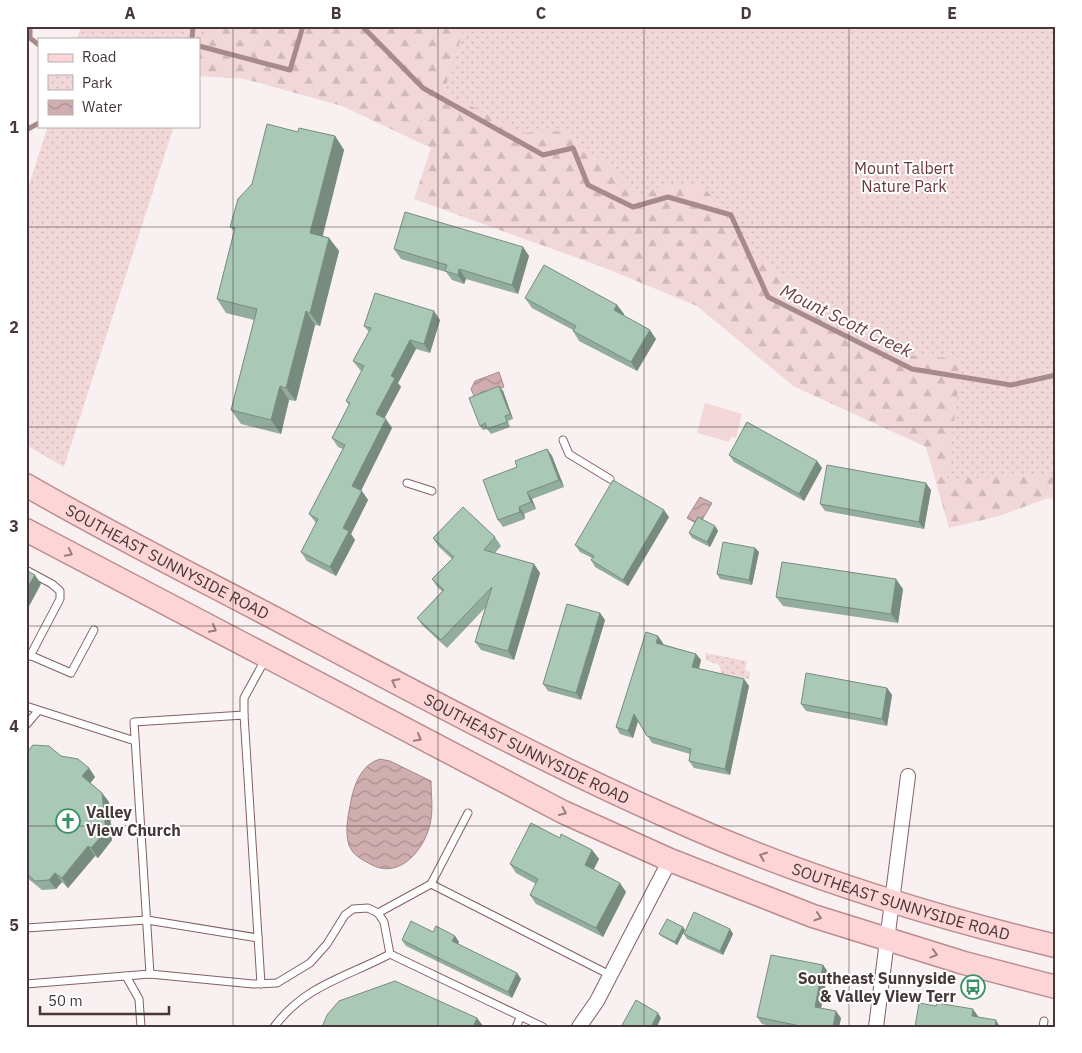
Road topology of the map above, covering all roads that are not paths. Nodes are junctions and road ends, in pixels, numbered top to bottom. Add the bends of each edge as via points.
1 (563, 440) dead end
2 (610, 479) dead end
3 (407, 483) dead end
4 (26, 485) edge
5 (432, 491) dead end
6 (26, 530) edge
7 (26, 570) edge
8 (94, 630) dead end
9 (28, 655) edge
10 (266, 658) junction
11 (26, 706) edge
12 (38, 711) junction
13 (244, 715) junction
14 (26, 725) edge
15 (135, 741) junction
16 (908, 776) dead end
17 (468, 813) dead end
18 (670, 860) junction
19 (431, 884) junction
20 (892, 900) junction
21 (378, 913) junction
22 (147, 920) junction
23 (26, 928) edge
24 (258, 938) junction
25 (887, 939) junction
26 (1056, 946) edge
27 (390, 954) junction
28 (150, 974) junction
29 (610, 975) junction
30 (126, 976) junction
31 (26, 984) edge
32 (262, 984) junction
33 (1056, 987) edge
34 (521, 1016) junction
35 (141, 1027) edge
36 (274, 1027) edge
37 (516, 1027) edge
38 (543, 1027) edge
39 (579, 1027) edge
40 (876, 1027) edge

1 - 2 lane via 569,454
3 - 5 lane
20 -> 4 main road, SOUTHEAST SUNNYSIDE ROAD via 748,850 566,770
6 -> 10 main road
7 - 9 lane via 60,591 58,602
8 - 9 lane via 71,673
10 - 13 lane via 244,698
10 -> 18 main road via 562,812
11 - 12 lane
12 - 14 lane
12 - 15 lane
13 - 15 lane via 134,722
13 - 24 lane
15 - 22 lane
16 - 20 street
17 - 19 lane
18 -> 25 main road via 797,910
18 - 29 street
19 - 21 lane
19 - 29 lane
20 - 25 street
20 - 26 main road, SOUTHEAST SUNNYSIDE ROAD
21 - 27 lane via 384,922
21 - 32 lane via 368,908 353,909 345,915 328,944 310,963 277,983
22 - 23 lane
22 - 24 lane
22 - 28 lane
24 - 32 lane
25 -> 33 main road
25 - 40 street
27 - 34 lane
27 - 36 lane via 317,987 297,1001
28 - 30 lane
28 - 32 lane
29 - 39 street
30 - 31 lane
30 - 35 lane via 139,999
34 - 37 lane
34 - 38 lane

